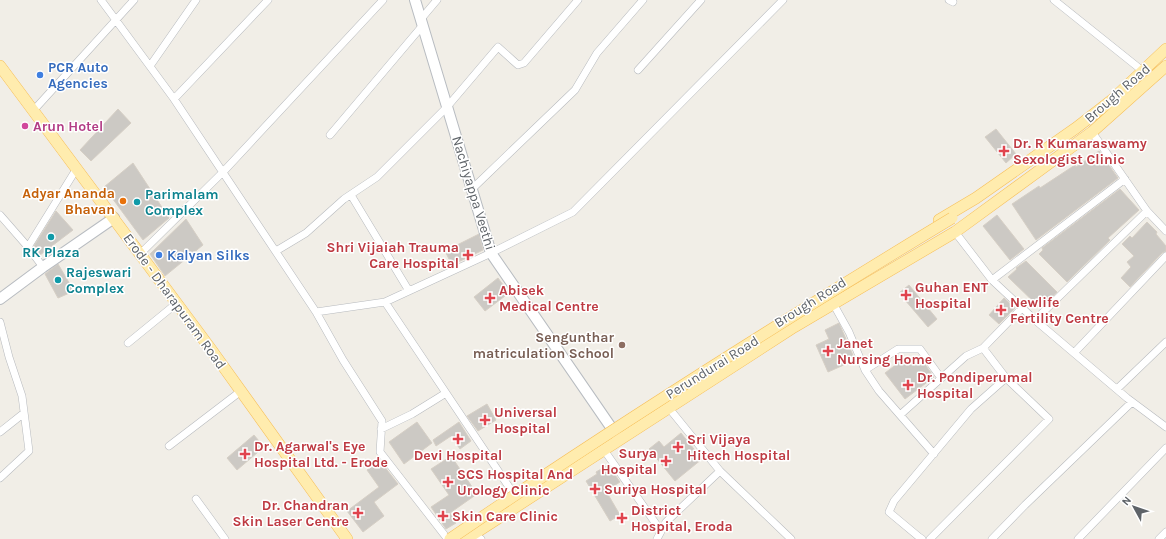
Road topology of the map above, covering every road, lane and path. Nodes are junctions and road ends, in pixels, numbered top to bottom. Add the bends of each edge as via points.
1 (101, 0) edge
2 (134, 0) edge
3 (196, 0) edge
4 (268, 0) edge
5 (383, 0) edge
6 (415, 0) edge
7 (437, 0) edge
8 (578, 0) edge
9 (643, 0) edge
10 (701, 0) edge
11 (783, 0) edge
12 (1059, 1) edge
13 (116, 19) junction
14 (422, 22) junction
15 (1166, 49) edge
16 (0, 66) edge
17 (150, 66) junction
18 (638, 70) dead end
19 (1165, 70) edge
20 (1144, 72) junction
21 (174, 99) junction
22 (448, 107) junction
23 (33, 112) junction
24 (1092, 132) junction
25 (330, 135) dead end
26 (77, 168) junction
27 (223, 172) junction
28 (1125, 179) junction
29 (472, 189) junction
30 (351, 195) junction
31 (976, 198) junction
32 (988, 208) joint
33 (1148, 211) junction
34 (0, 215) edge
35 (114, 218) junction
36 (954, 224) junction
37 (1166, 231) edge
38 (28, 247) junction
39 (276, 252) junction
40 (492, 253) junction
41 (140, 254) junction
42 (1166, 256) edge
43 (43, 267) junction
44 (992, 280) junction
45 (409, 291) junction
46 (0, 299) edge
47 (385, 302) junction
48 (176, 303) junction
49 (834, 305) junction
50 (1022, 308) junction
51 (316, 312) junction
52 (1035, 320) junction
53 (0, 322) edge
54 (1166, 342) edge
55 (128, 343) dead end
56 (983, 348) junction
57 (1074, 353) junction
58 (865, 370) junction
59 (941, 378) junction
60 (1006, 378) junction
61 (1117, 389) junction
62 (241, 391) junction
63 (446, 393) junction
64 (1132, 402) junction
65 (668, 407) junction
66 (24, 413) junction
67 (900, 415) junction
68 (612, 427) junction
69 (1166, 427) edge
70 (381, 429) junction
71 (0, 432) edge
72 (620, 439) junction
73 (168, 446) dead end
74 (1166, 448) edge
75 (604, 450) junction
76 (934, 454) junction
77 (720, 471) junction
78 (0, 478) edge
79 (513, 493) junction
80 (196, 499) dead end
81 (661, 531) junction
82 (1166, 532) edge
83 (474, 537) edge
84 (446, 538) edge
85 (225, 539) edge
86 (347, 539) edge
87 (461, 539) edge
88 (656, 539) edge
89 (791, 539) edge
90 (922, 539) edge
91 (930, 539) edge
92 (992, 539) edge
93 (1078, 539) edge
94 (1159, 539) edge

1 - 13 street
2 - 13 street
3 - 17 street
4 - 21 street
5 - 27 street
6 - 14 street, Nachiyappa Veethi
7 - 14 street
8 - 22 street via 524,62 518,65 498,47
9 - 29 street via 597,53 575,90
10 - 18 street
11 - 40 street via 573,212
12 - 20 street
13 - 17 street
13 - 23 street
14 - 22 street, Nachiyappa Veethi
14 - 25 street
15 - 20 main road, Brough Road
16 - 23 main road, Erode - Dharapuram Road
17 - 21 street
19 - 24 main road, Brough Road
20 - 31 main road, Brough Road via 1076,128
21 - 27 street
22 - 29 street, Nachiyappa Veethi
22 - 30 street via 377,177
23 - 26 main road, Erode - Dharapuram Road
24 - 28 street
24 - 32 main road, Brough Road
26 - 35 main road, Erode - Dharapuram Road
26 - 38 street
27 - 39 street
27 - 41 street
28 - 33 street
28 - 44 street
29 - 40 street, Nachiyappa Veethi
30 - 39 street via 306,233
30 - 45 street
31 - 36 main road, Perundurai Road
31 - 68 main road, Brough Road
32 - 36 main road, Perundurai Road
33 - 37 street
33 - 52 street
34 - 38 street
35 - 41 main road, Erode - Dharapuram Road
35 - 43 street
36 - 44 street
36 - 49 main road, Brough Road
36 - 84 main road, Perundurai Road, bridge via 860,274
36 - 87 main road, Perundurai Road via 730,361
38 - 43 street
39 - 51 street
40 - 45 street
40 - 68 street, Nachiyappa Veethi
41 - 48 main road, Erode - Dharapuram Road
42 - 57 street
43 - 46 street
44 - 50 street
45 - 47 street
47 - 51 street
47 - 63 street
48 - 55 street
48 - 62 main road, Erode - Dharapuram Road
49 - 58 street
49 - 65 main road, Brough Road via 794,327
50 - 52 street
50 - 56 street
51 - 70 street via 382,421
52 - 57 street
53 - 66 street via 22,396
54 - 61 street
56 - 59 street via 966,356
56 - 60 street
57 - 61 street
58 - 59 street via 898,349 920,349
58 - 67 street
59 - 67 street
60 - 76 street via 971,409
60 - 91 street via 1049,419
61 - 64 street
62 - 73 street
62 - 86 main road, Erode - Dharapuram Road
63 - 70 street
63 - 79 street
64 - 69 street
64 - 92 street
65 - 72 main road, Brough Road
65 - 77 street
66 - 71 street
66 - 78 street via 29,451
67 - 76 street
68 - 72 street, Nachiyappa Veethi
68 - 79 main road, Brough Road
70 - 84 street via 380,452
72 - 75 main road, Brough Road
74 - 93 street
75 - 81 street
75 - 83 main road, Brough Road
76 - 90 street via 894,501 889,512
77 - 81 street via 666,522
77 - 89 street
79 - 84 main road, Brough Road
80 - 85 street
81 - 88 street
82 - 94 street

